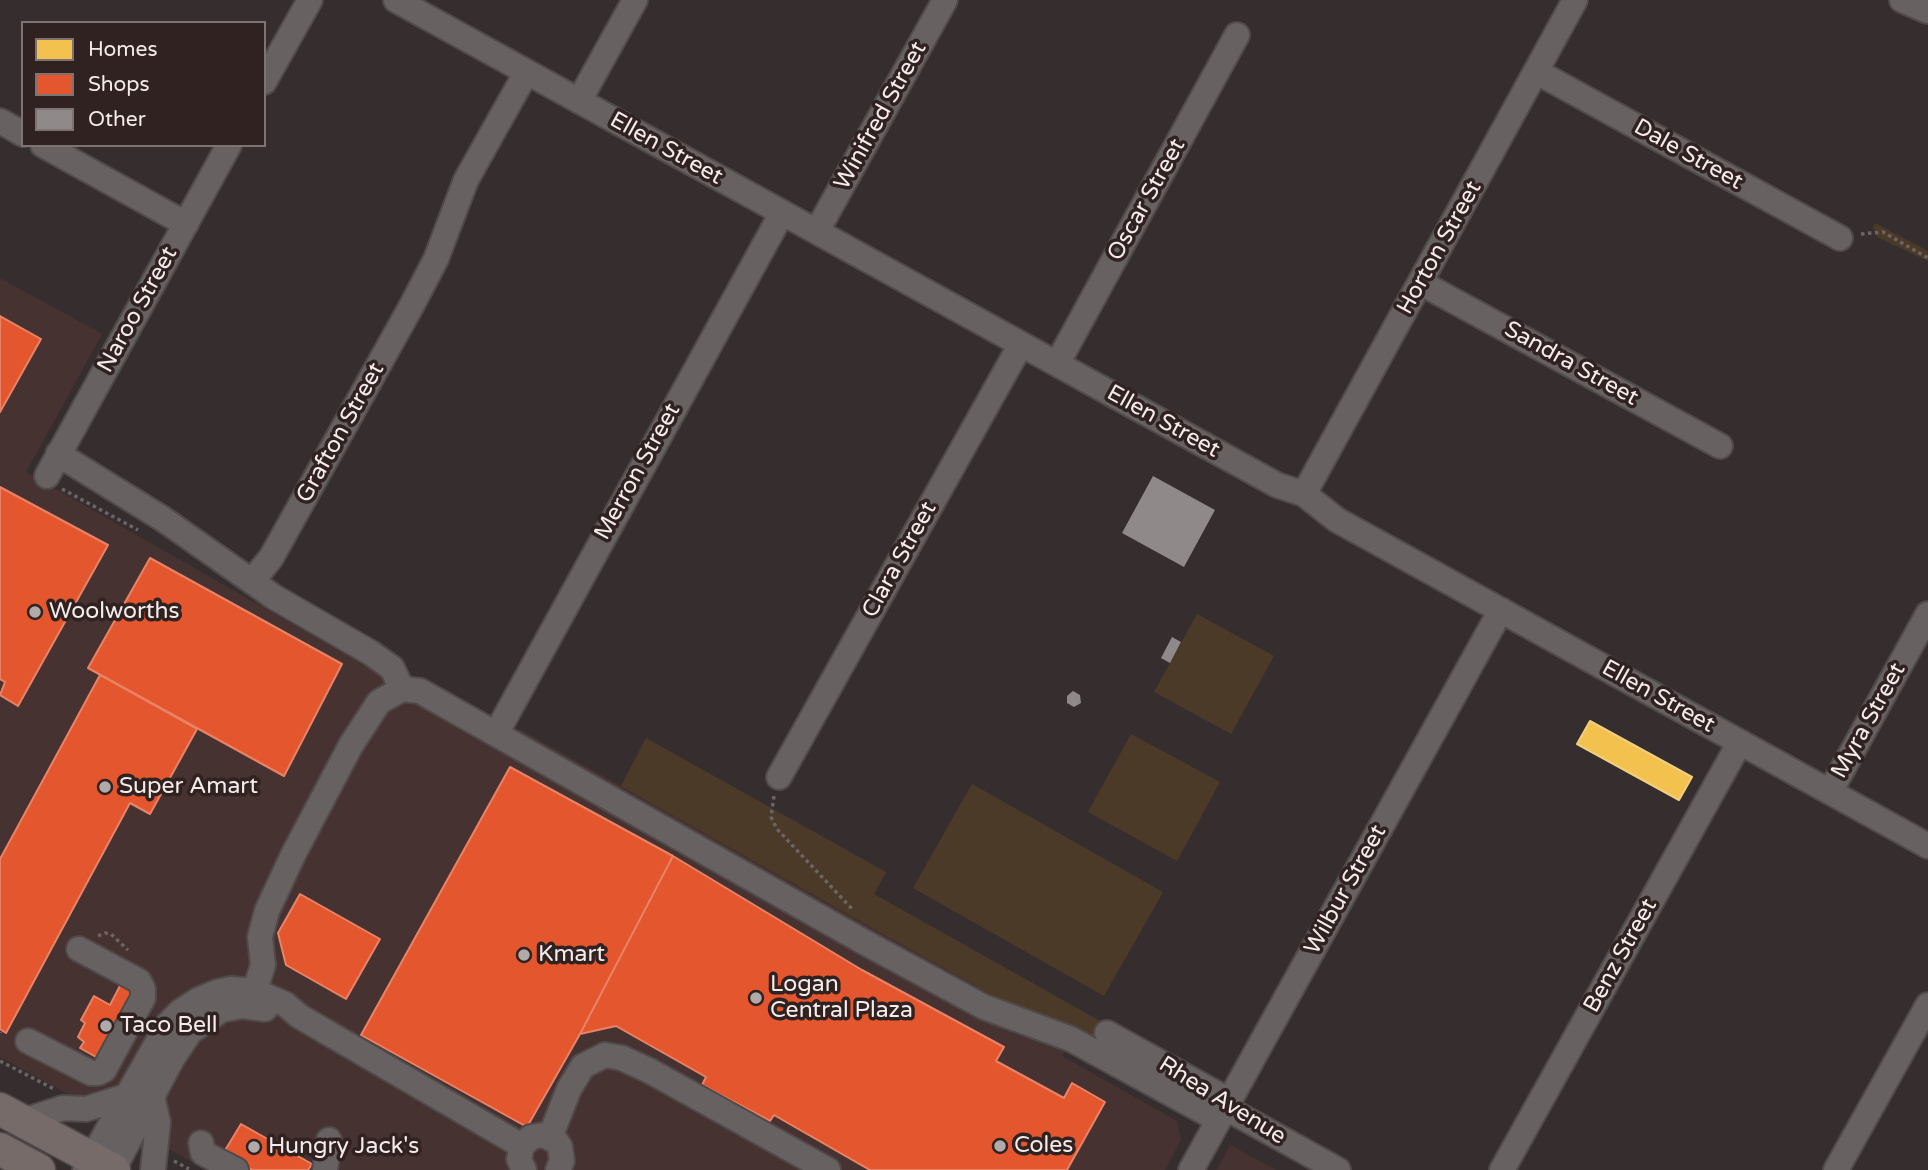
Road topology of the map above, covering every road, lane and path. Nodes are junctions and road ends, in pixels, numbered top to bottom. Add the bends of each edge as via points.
1 (310, 0) edge
2 (396, 0) edge
3 (635, 0) edge
4 (945, 0) edge
5 (1575, 0) edge
6 (1902, 0) edge
7 (1928, 11) edge
8 (1237, 35) dead end
9 (1536, 72) junction
10 (526, 73) junction
11 (266, 78) edge
12 (579, 101) junction
13 (0, 121) edge
14 (21, 133) edge
15 (48, 147) edge
16 (228, 147) edge
17 (782, 213) junction
18 (186, 224) junction
19 (817, 231) junction
20 (1840, 238) joint
21 (1928, 258) edge
22 (1421, 283) junction
23 (1021, 344) junction
24 (1057, 364) junction
25 (1720, 446) dead end
26 (54, 472) junction
27 (1304, 494) junction
28 (141, 532) dead end
29 (253, 581) junction
30 (1501, 610) junction
31 (1928, 614) edge
32 (402, 689) junction
33 (497, 732) junction
34 (1740, 742) junction
35 (779, 776) joint
36 (1830, 792) junction
37 (1928, 846) edge
38 (864, 942) junction
39 (79, 949) dead end
40 (252, 999) junction
41 (1927, 1008) edge
42 (1107, 1033) dead end
43 (28, 1041) dead end
44 (127, 1096) junction
45 (152, 1096) junction
46 (1226, 1108) junction
47 (12, 1115) edge
48 (550, 1137) junction
49 (329, 1140) dead end
50 (201, 1143) dead end
51 (0, 1149) edge
52 (523, 1158) edge
53 (103, 1168) edge
54 (560, 1169) edge
55 (39, 1170) edge
56 (153, 1170) edge
57 (236, 1170) edge
58 (326, 1170) edge
59 (828, 1170) edge
60 (1191, 1170) edge
61 (1338, 1170) edge
62 (1502, 1170) edge
63 (1836, 1170) edge

1 - 11 street
2 - 10 street, Ellen Street
3 - 12 street
4 - 19 street, Winifred Street
5 - 9 street, Horton Street
6 - 7 street
8 - 24 street, Oscar Street
9 - 20 street, Dale Street
9 - 22 street, Horton Street
10 - 12 street, Ellen Street
10 - 29 street, Grafton Street via 466,180 436,259 412,305 271,558
12 - 17 street, Ellen Street
13 - 14 street
15 - 18 street
16 - 18 street, Naroo Street
17 - 19 street, Ellen Street
17 - 33 street, Merron Street
18 - 26 street, Naroo Street
19 - 23 street, Ellen Street
20 - 21 path via 1882,232
22 - 25 street, Sandra Street
22 - 27 street, Horton Street
23 - 24 street, Ellen Street
23 - 35 street, Clara Street
24 - 27 street, Ellen Street via 1277,485
26 - 28 path
26 - 29 street via 163,519
27 - 30 street, Ellen Street via 1338,520
29 - 32 street via 392,668
30 - 34 street, Ellen Street
30 - 46 street, Wilbur Street
31 - 36 street, Myra Street
32 - 33 street via 420,691
32 - 40 street via 379,702 351,744 293,855 263,923 263,965
33 - 38 street
34 - 36 street, Ellen Street
34 - 62 street, Benz Street
35 - 38 path via 771,807 777,829 860,919 865,926
36 - 37 street, Ellen Street
38 - 46 street via 984,1007 1071,1039 1208,1114
39 - 43 street via 139,981 143,989 143,998 104,1069 91,1073
40 - 44 street via 231,989 181,1011 159,1038
40 - 45 street via 221,1010 190,1032
40 - 52 street via 285,1004
41 - 63 street
42 - 46 street, Rhea Avenue via 1219,1095
44 - 47 street via 86,1109
44 - 53 street
45 - 53 street
45 - 56 street via 158,1122
46 - 60 street, Wilbur Street
46 - 61 street, Rhea Avenue
47 - 53 main road
48 - 52 street via 531,1137
48 - 54 street via 560,1147
48 - 59 street via 583,1066 605,1055 650,1072
49 - 58 street
50 - 57 street via 204,1153
51 - 55 main road

